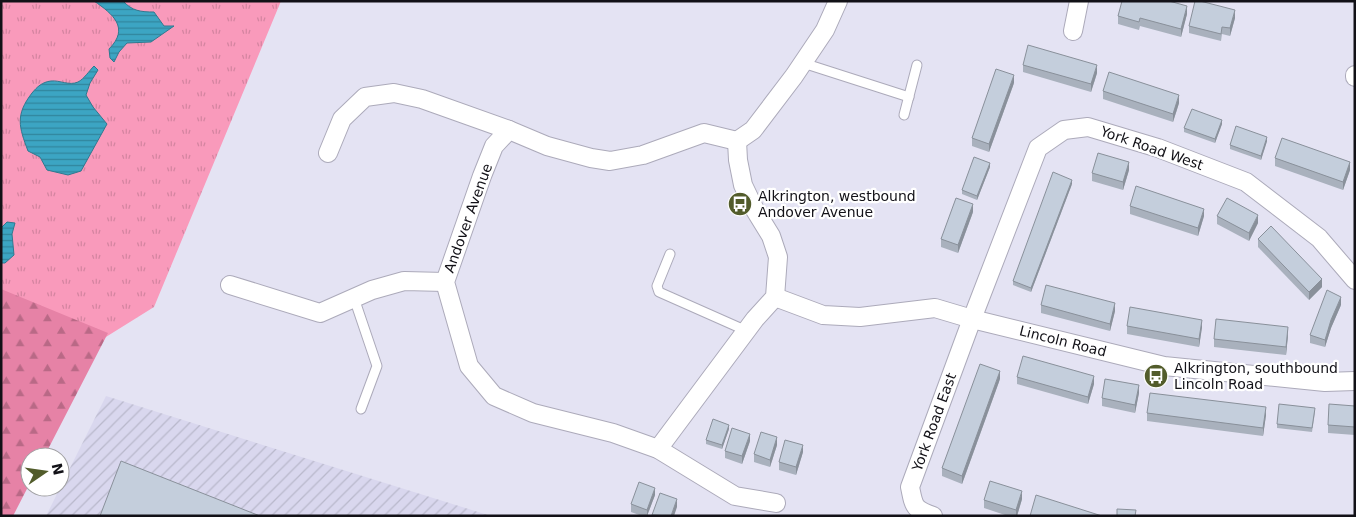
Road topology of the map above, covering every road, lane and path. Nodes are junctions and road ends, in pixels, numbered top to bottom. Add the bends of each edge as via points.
1 (838, 1) edge
2 (1079, 1) edge
3 (1073, 31) dead end
4 (803, 63) junction
5 (917, 65) dead end
6 (909, 97) junction
7 (904, 115) dead end
8 (509, 130) junction
9 (737, 141) junction
10 (328, 154) dead end
11 (670, 254) dead end
12 (1355, 280) edge
13 (445, 282) junction
14 (230, 285) dead end
15 (775, 297) junction
16 (354, 298) junction
17 (972, 319) junction
18 (747, 330) junction
19 (1355, 381) edge
20 (361, 410) dead end
21 (658, 449) junction
22 (776, 503) dead end
23 (932, 516) edge

1 - 4 street via 825,30
2 - 3 street
4 - 6 lane
4 - 9 street via 753,130
5 - 6 lane
6 - 7 lane
8 - 9 street via 547,146 610,161 643,155 704,133
8 - 10 street via 422,99 394,93 365,97 342,119
8 - 13 street, Andover Avenue via 494,146
9 - 15 street via 743,185 771,236 778,257
11 - 18 lane via 657,286 659,292
12 - 17 street, York Road West via 1319,238 1246,182 1158,148 1088,127 1064,130 1038,148
13 - 16 street via 404,281
13 - 21 street, Andover Avenue via 469,366 494,396 533,414 613,433
14 - 16 street via 320,313
15 - 17 street, Lincoln Road via 824,315 860,317 935,308
15 - 18 street
16 - 20 lane via 376,366
17 - 19 street, Lincoln Road via 1164,366 1325,382
17 - 23 street, York Road East via 910,487 913,503 919,511
18 - 21 street
21 - 22 street, Andover Avenue via 735,496

